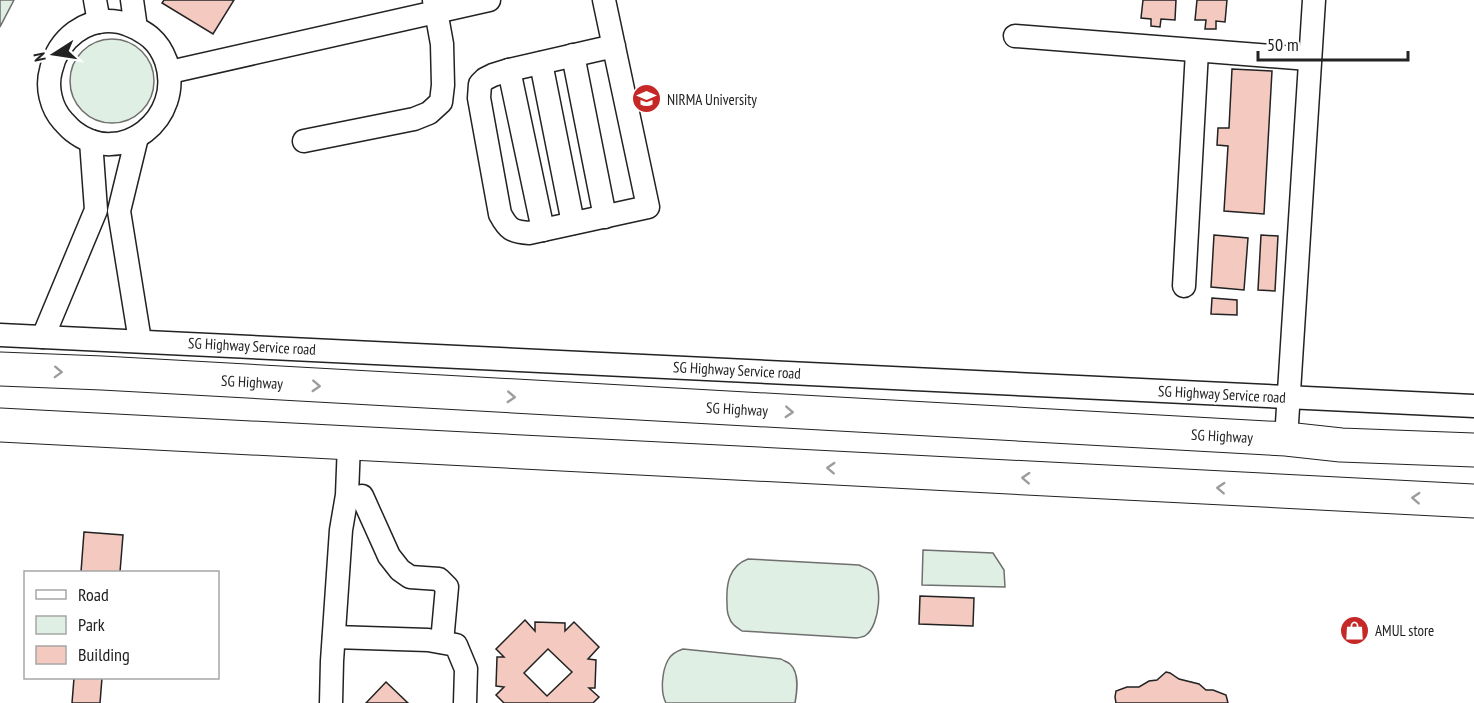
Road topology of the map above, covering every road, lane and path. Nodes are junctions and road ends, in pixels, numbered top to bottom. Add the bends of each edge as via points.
1 (132, 0) edge
2 (489, 0) edge
3 (604, 0) edge
4 (1314, 0) edge
5 (435, 6) edge
6 (97, 11) edge
7 (136, 28) junction
8 (1016, 36) dead end
9 (614, 46) junction
10 (1197, 51) junction
11 (573, 56) junction
12 (1309, 59) junction
13 (542, 63) junction
14 (510, 70) junction
15 (170, 72) junction
16 (137, 137) junction
17 (91, 141) junction
18 (304, 141) dead end
19 (605, 217) junction
20 (573, 223) junction
21 (543, 230) junction
22 (1184, 286) dead end
23 (0, 335) edge
24 (43, 337) junction
25 (140, 341) junction
26 (0, 369) edge
27 (1289, 398) junction
28 (1474, 406) edge
29 (0, 425) edge
30 (1286, 439) junction
31 (349, 443) junction
32 (1474, 450) edge
33 (362, 496) dead end
34 (1474, 501) edge
35 (334, 637) junction
36 (442, 642) junction
37 (331, 703) edge
38 (465, 703) edge

1 - 7 street
2 - 5 street
3 - 9 street
4 - 12 street
5 - 15 street
5 - 18 street via 442,44 441,102 414,119
6 - 7 street
6 - 17 street via 64,41 53,58 48,78 59,117 73,132
7 - 15 street via 158,46
8 - 10 street
9 - 11 street
9 - 19 street via 648,207
10 - 12 street
10 - 22 street
11 - 13 street
11 - 19 street
12 - 27 street
13 - 14 street
13 - 20 street
14 - 21 street
14 - 21 street via 485,79 479,91 500,214 506,226 516,233
15 - 16 street via 170,92 164,110 153,126
16 - 17 street via 107,144
16 - 25 street via 119,211
17 - 24 street via 96,210
19 - 20 street
20 - 21 street
23 - 24 street, SG Highway Service road
24 - 25 street, SG Highway Service road
25 - 27 street, SG Highway Service road
26 -> 30 highway, SG Highway
27 - 28 street, SG Highway Service road
27 - 30 street
29 - 31 highway
30 - 32 highway, SG Highway
34 -> 31 highway
31 - 35 street
33 - 36 street via 389,556 400,570 410,577 439,579 447,587
35 - 36 street
35 - 37 street
36 - 38 street via 456,645 466,669

